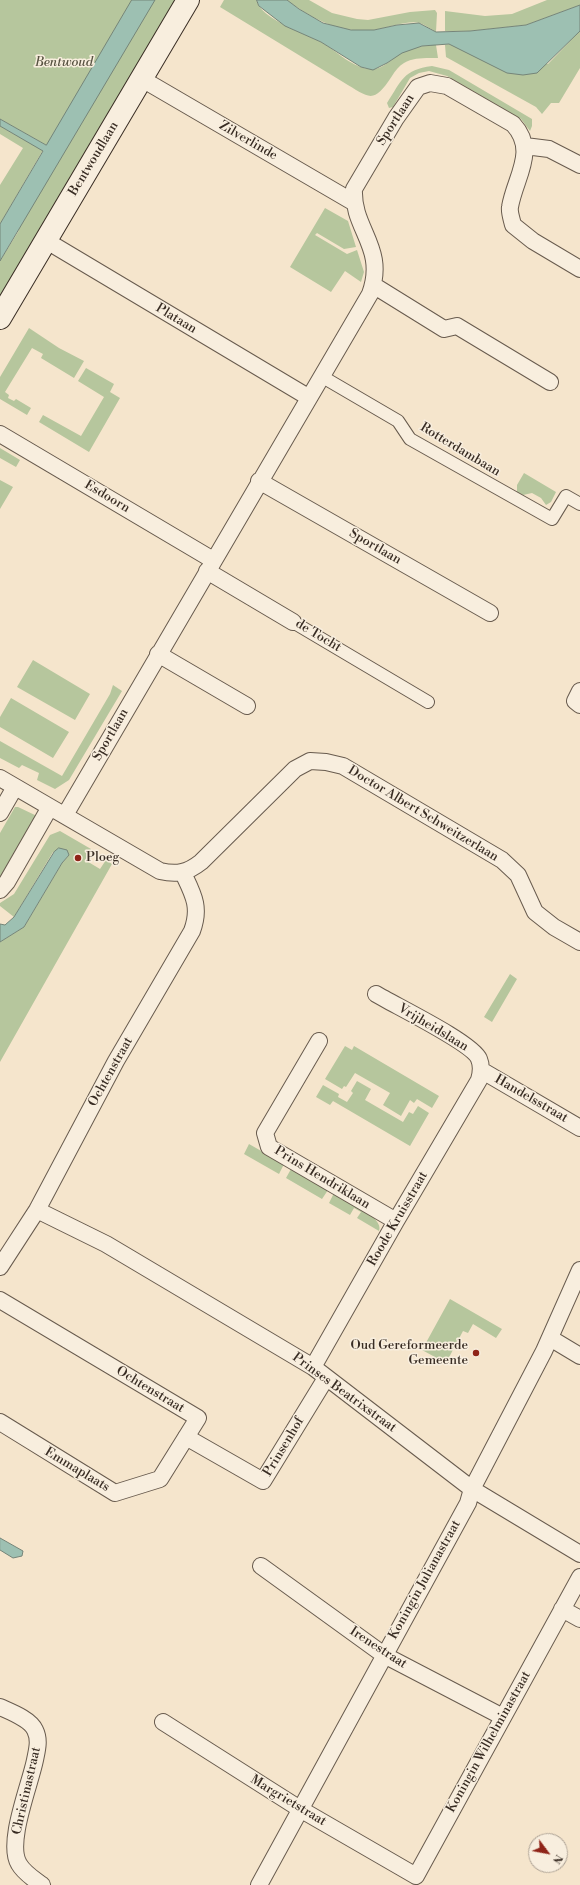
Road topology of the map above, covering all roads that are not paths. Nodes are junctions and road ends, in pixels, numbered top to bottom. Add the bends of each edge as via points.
1 (188, 0) edge
2 (142, 79) junction
3 (525, 146) junction
4 (580, 165) edge
5 (353, 202) junction
6 (45, 240) junction
7 (580, 268) edge
8 (373, 285) junction
9 (0, 318) edge
10 (321, 376) junction
11 (550, 382) dead end
12 (308, 398) junction
13 (0, 434) edge
14 (259, 481) junction
15 (580, 504) edge
16 (210, 565) junction
17 (490, 613) dead end
18 (293, 622) joint
19 (158, 654) junction
20 (428, 702) dead end
21 (247, 706) dead end
22 (0, 778) edge
23 (15, 787) junction
24 (50, 807) junction
25 (0, 813) edge
26 (64, 815) junction
27 (183, 873) junction
28 (0, 890) edge
29 (580, 942) edge
30 (376, 994) dead end
31 (319, 1040) dead end
32 (481, 1070) junction
33 (580, 1128) edge
34 (37, 1210) junction
35 (396, 1221) junction
36 (0, 1267) edge
37 (580, 1270) edge
38 (0, 1300) edge
39 (550, 1338) junction
40 (580, 1356) edge
41 (314, 1367) junction
42 (326, 1378) junction
43 (198, 1418) joint
44 (0, 1422) edge
45 (186, 1436) junction
46 (472, 1489) junction
47 (580, 1554) edge
48 (261, 1566) dead end
49 (580, 1577) edge
50 (562, 1609) junction
51 (580, 1619) edge
52 (384, 1655) junction
53 (0, 1706) edge
54 (503, 1717) junction
55 (163, 1722) dead end
56 (300, 1809) junction
57 (419, 1880) edge
58 (42, 1885) edge
59 (259, 1885) edge

1 - 2 main road, Bentwoudlaan
2 - 5 street, Zilverlinde
2 - 6 main road, Bentwoudlaan
3 - 4 street via 549,149
3 - 5 street, Sportlaan via 520,132 513,124 447,86 430,83 418,87 396,118 360,178 354,190
3 - 7 street via 524,160 510,208 513,225 533,241
5 - 8 street, Sportlaan via 374,257 376,270
6 - 9 main road, Bentwoudlaan
6 - 12 street, Plataan
8 - 10 street, Sportlaan
8 - 11 street via 444,329 457,326
10 - 12 street, Sportlaan
10 - 15 street, Rotterdambaan via 398,421 410,439 552,519 566,496
12 - 14 street, Sportlaan
13 - 16 street, Esdoorn
14 - 16 street, Sportlaan
14 - 17 street, Sportlaan
16 - 18 street, de Tocht
16 - 19 street, Sportlaan
18 - 20 street, de Tocht
19 - 21 street
19 - 26 street, Sportlaan
22 - 23 street
23 - 24 street
23 - 25 street
24 - 26 street
24 - 28 street
26 - 27 street via 160,871
27 - 29 street, Doctor Albert Schweitzerlaan via 201,862 295,769 310,761 326,762 343,766 502,860 518,875 535,912
27 - 34 street, Ochtenstraat via 194,896 197,915 192,931 116,1061
30 - 32 street, Vrijheidslaan via 461,1042 479,1058
31 - 35 street, Prins Hendriklaan via 265,1134 270,1147
32 - 33 street, Handelsstraat
32 - 35 street, Roode Kruisstraat via 479,1080
34 - 36 street, Ochtenstraat
34 - 41 street, Prinses Beatrixstraat via 106,1244
35 - 41 street, Roode Kruisstraat
37 - 39 street, Koningin Julianastraat
38 - 43 street, Ochtenstraat
39 - 40 street
39 - 46 street, Koningin Julianastraat
41 - 42 street, Prinses Beatrixstraat
42 - 45 street, Prinsenhof via 263,1482
42 - 46 street, Prinses Beatrixstraat
43 - 45 street, Emmaplaats
44 - 45 street, Emmaplaats via 115,1493 160,1479
46 - 47 street, Prinses Beatrixstraat
46 - 52 street, Koningin Julianastraat via 468,1503
48 - 52 street, Irenestraat
49 - 50 street, Koningin Wilhelminastraat
50 - 51 street
50 - 54 street, Koningin Wilhelminastraat
52 - 54 street, Irenestraat
52 - 56 street, Koningin Julianastraat
53 - 58 street, Christinastraat via 29,1722 35,1729 38,1741 15,1837 15,1852 19,1864
54 - 57 street, Koningin Wilhelminastraat
55 - 56 street, Margrietstraat
56 - 57 street, Margrietstraat
56 - 59 street, Koningin Julianastraat

